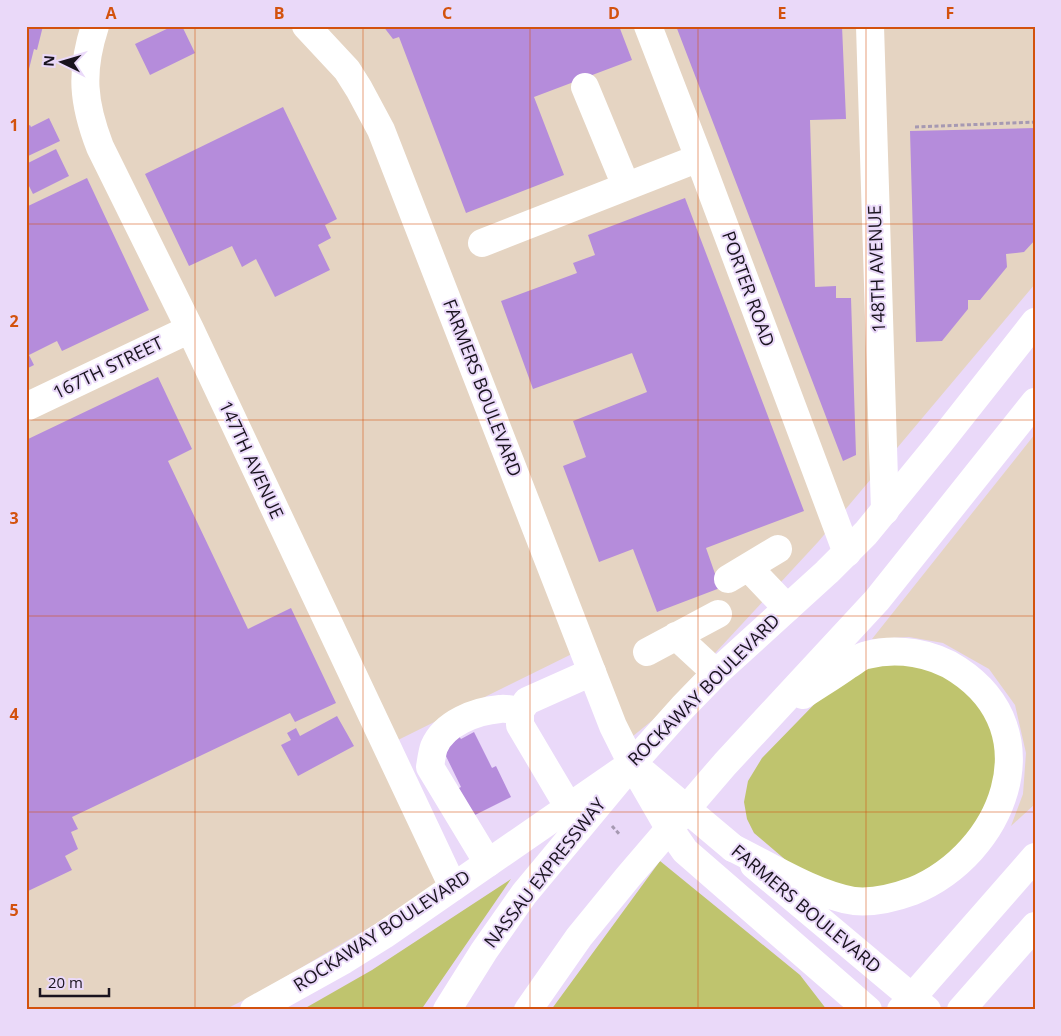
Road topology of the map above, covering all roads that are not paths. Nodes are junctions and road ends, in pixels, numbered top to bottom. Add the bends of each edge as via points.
1 (95, 26) edge
2 (306, 26) edge
3 (648, 26) edge
4 (870, 26) edge
5 (585, 87) dead end
6 (699, 158) junction
7 (626, 186) junction
8 (482, 243) dead end
9 (1035, 322) edge
10 (190, 329) junction
11 (1035, 402) edge
12 (26, 407) edge
13 (885, 511) junction
14 (778, 549) dead end
15 (847, 553) junction
16 (787, 608) junction
17 (718, 614) dead end
18 (676, 636) junction
19 (647, 652) dead end
20 (592, 672) junction
21 (716, 673) junction
22 (520, 711) junction
23 (770, 716) junction
24 (632, 764) junction
25 (568, 806) junction
26 (678, 818) junction
27 (733, 848) junction
28 (1035, 857) edge
29 (488, 863) junction
30 (453, 887) junction
31 (1035, 926) edge
32 (913, 1005) edge
33 (254, 1010) edge
34 (447, 1010) edge
35 (528, 1010) edge
36 (868, 1010) edge
37 (961, 1010) edge

1 - 10 main road, 147TH AVENUE via 85,76 85,94 93,129
2 - 20 main road, FARMERS BOULEVARD via 347,70 381,130
3 - 6 main road, PORTER ROAD
4 - 13 main road, 148TH AVENUE
5 - 7 main road
6 - 7 main road
6 - 15 main road, PORTER ROAD
7 - 8 main road
9 - 13 main road, ROCKAWAY BOULEVARD
10 - 12 main road, 167TH STREET
10 - 30 main road, 147TH AVENUE
11 - 23 main road via 877,600
13 - 15 main road, ROCKAWAY BOULEVARD
14 - 16 main road via 738,573
15 - 16 main road, ROCKAWAY BOULEVARD
16 - 21 main road, ROCKAWAY BOULEVARD
17 - 18 main road
18 - 19 main road
18 - 21 main road
20 - 22 main road via 526,701
20 - 24 main road, FARMERS BOULEVARD
21 - 24 main road, ROCKAWAY BOULEVARD
22 - 25 main road via 520,725
22 - 29 main road via 502,708 476,713 455,724 441,736 434,748 430,767
23 - 26 main road
23 - 27 main road via 866,655 902,652 932,657 974,681 1002,722 1008,746 1005,790 983,836 958,864 924,886 888,899 854,901 839,897 807,885
24 - 25 main road, ROCKAWAY BOULEVARD
24 - 26 main road, FARMERS BOULEVARD
24 - 34 main road, NASSAU EXPRESSWAY via 524,894
25 - 29 main road, ROCKAWAY BOULEVARD
26 - 27 main road, FARMERS BOULEVARD
26 - 35 main road via 579,937
26 - 36 main road, FARMERS BOULEVARD via 685,851
27 - 32 main road, FARMERS BOULEVARD
28 - 32 main road
29 - 30 main road, ROCKAWAY BOULEVARD
30 - 33 main road, ROCKAWAY BOULEVARD via 344,960
31 - 37 main road

